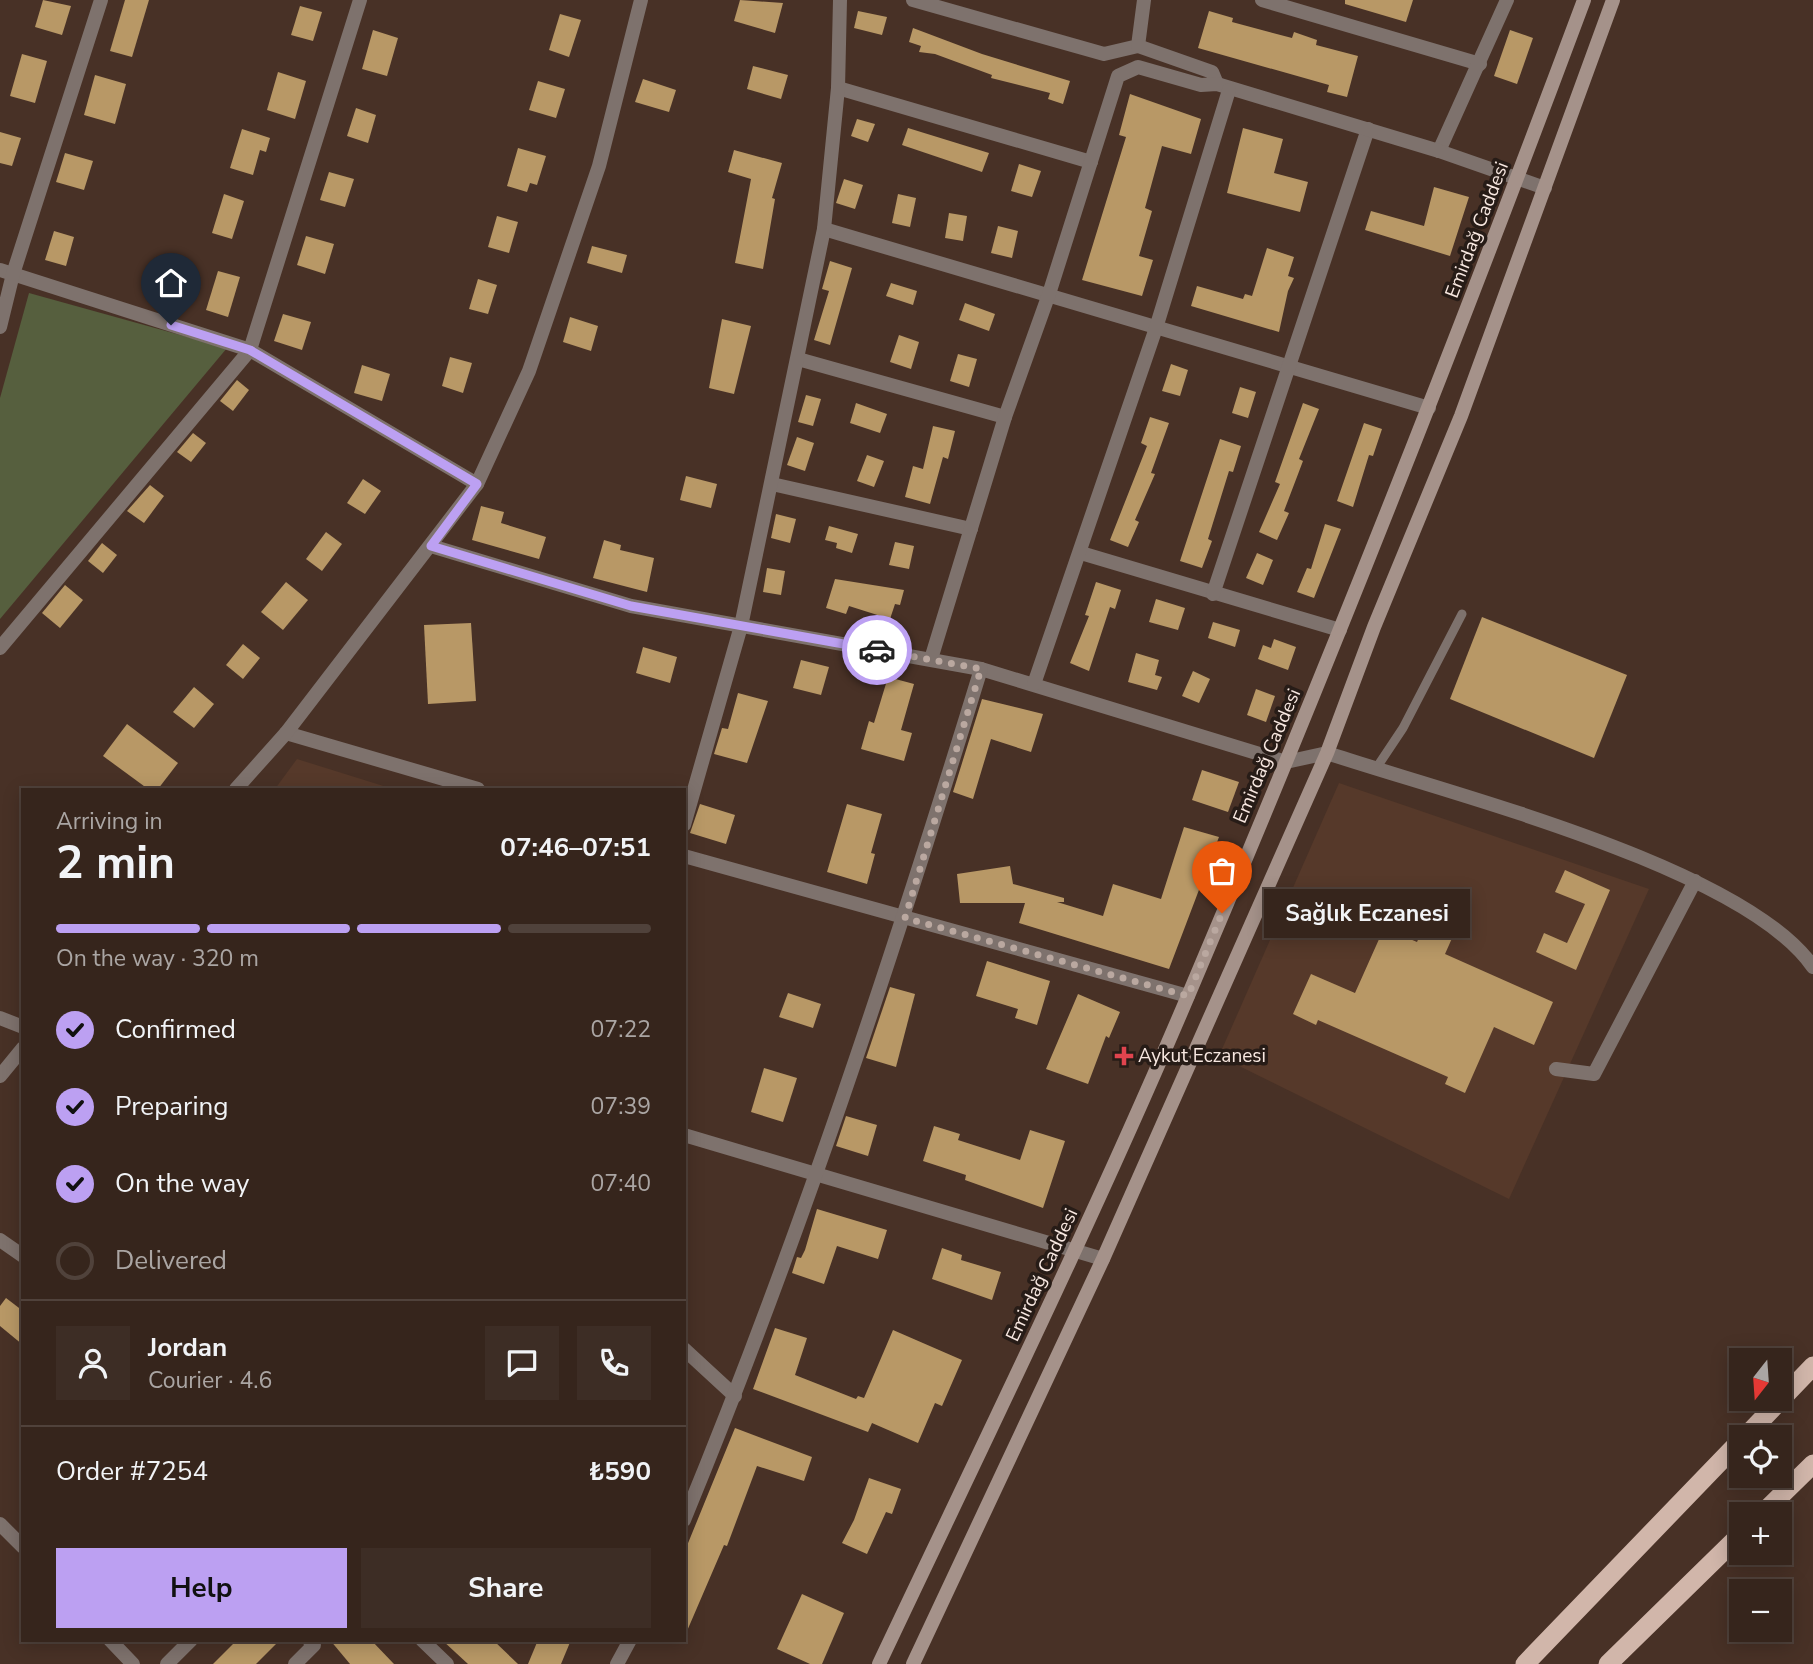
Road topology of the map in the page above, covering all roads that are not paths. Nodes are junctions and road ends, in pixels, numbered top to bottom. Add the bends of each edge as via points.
1 (101, 0) edge
2 (360, 0) edge
3 (640, 0) edge
4 (840, 0) edge
5 (914, 0) edge
6 (1144, 0) edge
7 (1262, 0) edge
8 (1507, 0) edge
9 (1584, 0) edge
10 (1614, 0) edge
11 (1138, 46) junction
12 (1480, 64) junction
13 (1223, 87) junction
14 (838, 88) junction
15 (1368, 129) junction
16 (1439, 151) junction
17 (1091, 162) junction
18 (1518, 177) junction
19 (1545, 188) junction
20 (824, 229) junction
21 (7, 272) edge
22 (1049, 294) junction
23 (0, 327) edge
24 (1156, 328) junction
25 (250, 350) junction
26 (798, 359) junction
27 (1289, 368) junction
28 (1429, 408) junction
29 (1005, 417) junction
30 (477, 484) junction
31 (772, 484) junction
32 (971, 529) junction
33 (431, 546) junction
34 (1081, 553) junction
35 (1213, 594) junction
36 (1462, 614) dead end
37 (741, 626) junction
38 (1340, 630) junction
39 (0, 648) edge
40 (931, 659) junction
41 (981, 669) junction
42 (1034, 684) junction
43 (286, 733) junction
44 (1326, 753) junction
45 (1286, 762) junction
46 (1375, 770) junction
47 (452, 785) edge
48 (237, 788) edge
49 (472, 788) edge
50 (686, 818) edge
51 (686, 857) edge
52 (1695, 881) junction
53 (905, 918) junction
54 (1812, 959) edge
55 (1188, 996) junction
56 (0, 1018) edge
57 (21, 1026) edge
58 (21, 1050) edge
59 (1556, 1069) dead end
60 (0, 1076) edge
61 (686, 1136) edge
62 (817, 1174) junction
63 (0, 1240) edge
64 (1074, 1252) junction
65 (21, 1255) edge
66 (1103, 1259) junction
67 (686, 1351) edge
68 (1813, 1366) edge
69 (735, 1396) junction
70 (1756, 1425) edge
71 (1729, 1453) edge
72 (1813, 1464) edge
73 (1774, 1502) edge
74 (686, 1515) edge
75 (0, 1524) edge
76 (21, 1545) edge
77 (1729, 1546) edge
78 (112, 1642) edge
79 (189, 1642) edge
80 (311, 1642) edge
81 (424, 1642) edge
82 (629, 1642) edge
83 (133, 1664) edge
84 (167, 1664) edge
85 (295, 1664) edge
86 (446, 1664) edge
87 (617, 1664) edge
88 (879, 1664) edge
89 (913, 1664) edge
90 (1525, 1664) edge
91 (1608, 1664) edge

1 - 21 street
2 - 25 street
3 - 30 street via 600,166 528,371
4 - 14 street
5 - 11 street via 1104,54
6 - 11 street
7 - 12 street
8 - 12 street
9 - 18 main road, Emirdağ Caddesi
10 - 19 main road
11 - 13 street via 1212,72
12 - 16 street
13 - 15 street
13 - 17 street via 1138,68 1118,76
13 - 24 street
14 - 17 street
14 - 20 street
15 - 16 street
15 - 27 street
16 - 18 street
17 - 22 street
18 - 19 street
18 - 28 main road, Emirdağ Caddesi
19 - 44 main road via 1461,416
20 - 22 street
20 - 26 street
21 - 23 street
21 - 25 street
22 - 24 street
22 - 29 street
24 - 27 street
24 - 34 street
25 - 30 street
25 - 39 street
26 - 29 street
26 - 31 street
27 - 28 street
27 - 35 street
28 - 38 main road, Emirdağ Caddesi
29 - 32 street
30 - 33 street
31 - 32 street
31 - 37 street
32 - 40 street
33 - 37 street via 631,606
33 - 43 street
34 - 35 street
34 - 42 street
35 - 38 street
36 - 46 lane via 1403,728
37 - 40 street
37 - 50 street
38 - 45 main road, Emirdağ Caddesi
40 - 41 street
41 - 42 street
41 - 53 street
42 - 45 street
43 - 47 street
43 - 48 street
44 - 45 street
44 - 46 street
44 - 66 main road
45 - 55 main road, Emirdağ Caddesi
46 - 52 street via 1576,834
47 - 49 street
51 - 53 street
52 - 54 street via 1760,917
52 - 59 street via 1594,1074
53 - 55 street
53 - 62 street
55 - 64 main road, Emirdağ Caddesi
56 - 57 street
58 - 60 street
61 - 62 street
62 - 64 street
62 - 69 street
63 - 65 street
64 - 66 street
64 - 88 main road, Emirdağ Caddesi
66 - 89 main road
67 - 69 street
68 - 70 highway
69 - 74 street
71 - 90 highway
72 - 73 highway
75 - 76 street
77 - 91 highway
78 - 83 street
79 - 84 street
80 - 85 street via 314,1645
81 - 86 street
82 - 87 street

